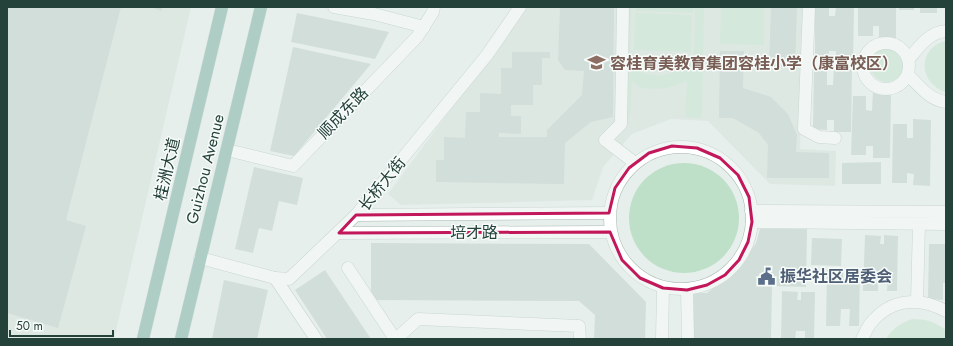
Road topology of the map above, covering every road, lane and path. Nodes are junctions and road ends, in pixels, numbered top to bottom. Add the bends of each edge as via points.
1 (222, 7) edge
2 (261, 7) edge
3 (334, 7) edge
4 (434, 7) edge
5 (520, 7) edge
6 (623, 7) edge
7 (809, 7) edge
8 (375, 11) edge
9 (424, 27) junction
10 (946, 31) edge
11 (909, 60) junction
12 (807, 63) junction
13 (863, 64) junction
14 (908, 75) junction
15 (946, 102) edge
16 (835, 138) dead end
17 (227, 150) junction
18 (635, 163) junction
19 (946, 212) edge
20 (609, 213) junction
21 (356, 215) junction
22 (752, 216) junction
23 (919, 224) junction
24 (946, 224) edge
25 (610, 232) junction
26 (339, 233) junction
27 (200, 258) junction
28 (348, 268) dead end
29 (275, 278) junction
30 (663, 288) junction
31 (687, 290) junction
32 (917, 301) junction
33 (946, 311) edge
34 (143, 337) edge
35 (181, 339) edge
36 (316, 339) edge
37 (396, 339) edge
38 (580, 339) edge
39 (662, 339) edge
40 (688, 339) edge
41 (862, 339) edge

1 - 34 main road, 桂洲大道
2 - 17 main road, Guizhou Avenue
3 - 8 street
4 - 9 street, 顺成东路
5 - 21 street, 长桥大街 via 487,55
6 - 18 street via 621,124 605,140
7 - 12 street
8 - 9 street
9 - 17 street, 顺成东路 via 293,166
10 - 11 street via 932,36 923,43
11 - 13 street via 906,52 900,47 886,42 872,47
11 - 14 street
12 - 13 street
12 - 16 street via 804,129 819,137
13 - 14 street via 864,75 869,82 882,89 898,87
14 - 15 street via 928,96
17 - 27 main road, Guizhou Avenue
18 - 20 street via 615,188
18 - 22 street via 649,153 672,146 697,148 720,158 738,175 749,197
19 - 22 street
20 - 21 street, 培才路
20 - 25 street
21 - 26 street, 长桥大街
22 - 23 street
22 - 31 street via 748,242 739,260 725,275 707,285
23 - 24 street
23 - 32 street
25 - 26 street, 培才路
25 - 30 street via 622,260 640,278
26 - 29 street, 长桥大街 via 289,279
27 - 29 street, 长桥大街
27 - 35 main road, Guizhou Avenue
28 - 37 street
29 - 36 street
30 - 31 street
30 - 39 street
31 - 40 street
32 - 33 street
32 - 41 street via 899,304 883,311 870,323
37 - 38 street via 418,319 580,326

